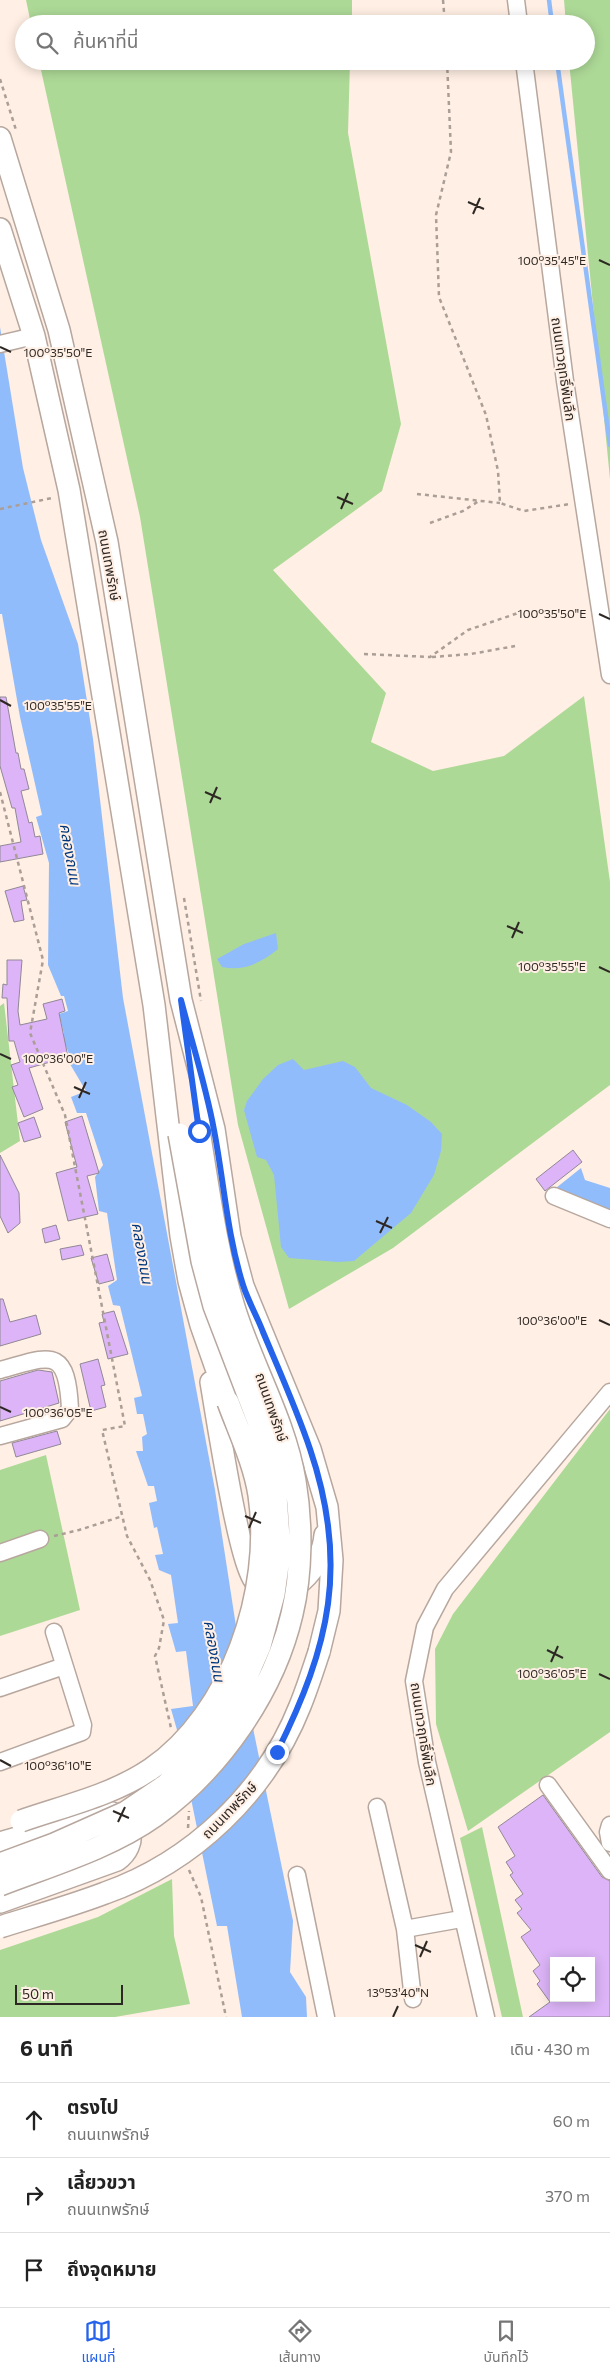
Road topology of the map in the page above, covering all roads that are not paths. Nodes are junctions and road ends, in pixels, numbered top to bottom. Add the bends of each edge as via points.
1 (516, 0) edge
2 (518, 15) edge
3 (525, 70) edge
4 (0, 138) edge
5 (0, 229) edge
6 (34, 336) junction
7 (4, 343) edge
8 (610, 675) edge
9 (181, 1000) junction
10 (154, 1005) junction
11 (189, 1133) junction
12 (554, 1196) dead end
13 (610, 1219) edge
14 (201, 1325) junction
15 (0, 1370) edge
16 (610, 1392) edge
17 (0, 1436) edge
18 (327, 1507) junction
19 (40, 1538) road end
20 (0, 1553) edge
21 (54, 1632) dead end
22 (64, 1666) junction
23 (0, 1688) edge
24 (0, 1762) edge
25 (548, 1784) dead end
26 (377, 1807) dead end
27 (99, 1813) junction
28 (610, 1825) edge
29 (0, 1828) edge
30 (0, 1843) edge
31 (610, 1843) edge
32 (0, 1850) edge
33 (0, 1864) edge
34 (610, 1871) edge
35 (297, 1875) dead end
36 (68, 1878) junction
37 (0, 1885) edge
38 (0, 1902) edge
39 (0, 1914) edge
40 (461, 1918) junction
41 (0, 1927) edge
42 (405, 1929) junction
43 (413, 1999) dead end
44 (326, 2017) edge
45 (486, 2017) edge

1 - 2 street
3 - 8 street, ถนนเทวฤทธิ์พันลึก via 565,381
4 - 9 main road, ถนนเทพรักษ์ via 60,330 107,542
5 - 6 main road, ถนนเทพรักษ์
6 - 7 street
6 - 10 main road, ถนนเทพรักษ์ via 69,490
9 - 11 main road, ถนนเทพรักษ์
9 - 18 main road, ถนนเทพรักษ์ via 214,1129 230,1237 243,1286 310,1449
10 - 11 main road, ถนนเทพรักษ์
10 - 14 main road, ถนนเทพรักษ์ via 181,1236
11 - 33 main road, ถนนเทพรักษ์, bridge via 202,1261 214,1306 258,1421 276,1482 280,1551 274,1594 260,1646 240,1692 196,1755 166,1785 126,1812
11 - 37 main road, ถนนเทพรักษ์, bridge via 234,1309 277,1417 295,1480 300,1552 292,1614 276,1661 256,1701 226,1747 192,1786 154,1816 115,1839
12 - 13 street
14 - 18 main road via 241,1538 247,1566 254,1580 265,1588 279,1590 289,1589 309,1575 319,1559 324,1541
14 - 29 main road, ถนนเทพรักษ์, bridge via 259,1495 261,1538 257,1581 247,1629 213,1704 196,1728 151,1769 114,1788
15 - 17 street via 52,1358 59,1363 67,1382 70,1409 62,1418
16 - 40 street, ถนนเทวฤทธิ์พันลึก via 445,1589 425,1627 414,1681 426,1762
18 - 41 main road, ถนนเทพรักษ์, bridge via 332,1560 329,1611 319,1652 300,1707 277,1752 249,1793 210,1833 160,1868 107,1893
19 - 20 street
21 - 22 street
22 - 23 street
22 - 24 street via 83,1724 82,1732
25 - 34 street
26 - 42 street
27 - 30 main road
27 - 32 main road
27 - 36 main road via 116,1814 126,1821 131,1832 128,1850 117,1860
28 - 31 street
35 - 44 street
36 - 38 main road
36 - 39 main road via 28,1903
40 - 42 street
40 - 45 street, ถนนเทวฤทธิ์พันลึก
42 - 43 street

